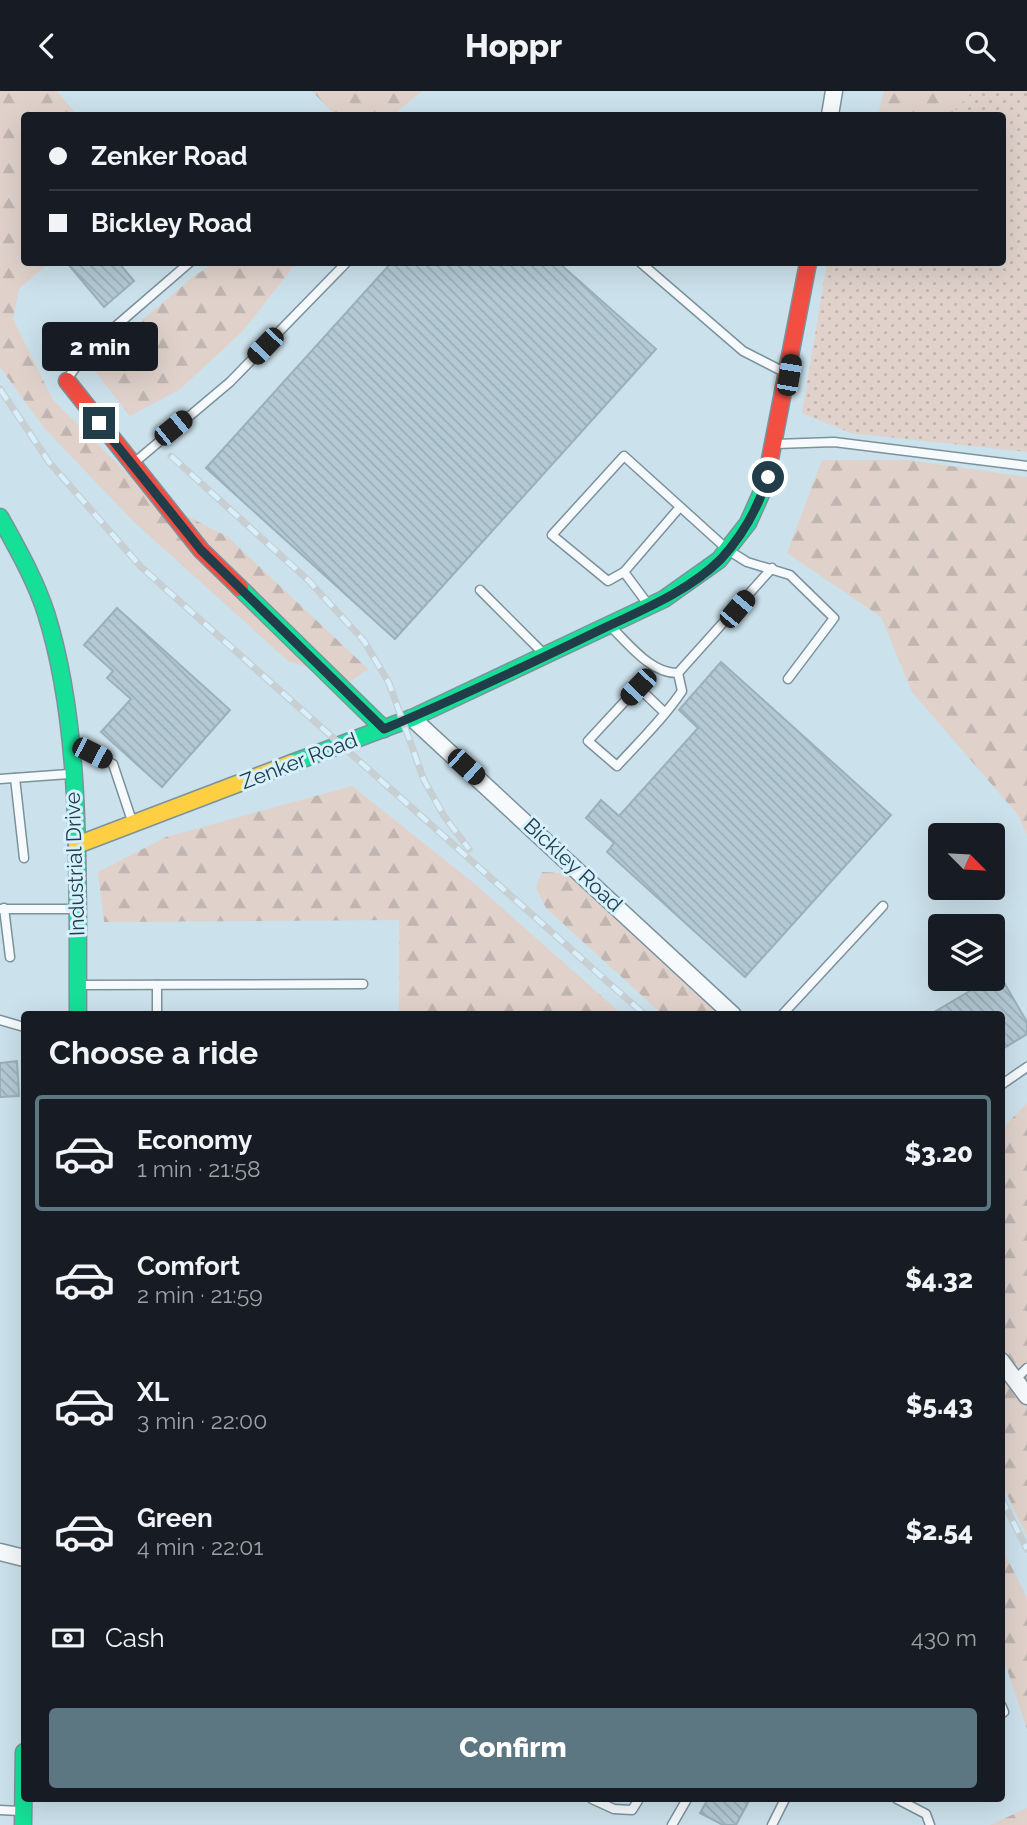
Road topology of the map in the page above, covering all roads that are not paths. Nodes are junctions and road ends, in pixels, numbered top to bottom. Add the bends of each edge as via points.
1 (834, 91) edge
2 (830, 112) edge
3 (186, 266) edge
4 (343, 266) edge
5 (644, 266) edge
6 (807, 266) edge
7 (789, 375) junction
8 (67, 381) joint
9 (776, 444) junction
10 (132, 465) junction
11 (1027, 466) edge
12 (680, 507) junction
13 (0, 517) edge
14 (728, 550) junction
15 (772, 568) junction
16 (624, 572) junction
17 (480, 590) dead end
18 (649, 606) junction
19 (609, 626) junction
20 (547, 656) junction
21 (678, 673) junction
22 (789, 679) dead end
23 (665, 713) junction
24 (412, 717) junction
25 (384, 729) junction
26 (70, 742) junction
27 (72, 774) junction
28 (15, 778) junction
29 (0, 779) edge
30 (133, 825) junction
31 (77, 845) junction
32 (24, 858) dead end
33 (883, 906) dead end
34 (2, 909) edge
35 (78, 909) junction
36 (10, 957) dead end
37 (363, 984) dead end
38 (78, 985) junction
39 (157, 985) junction
40 (78, 1011) edge
41 (157, 1011) edge
42 (729, 1011) edge
43 (786, 1011) edge
44 (0, 1020) edge
45 (21, 1026) edge
46 (1027, 1067) edge
47 (1005, 1082) edge
48 (1005, 1366) edge
49 (1027, 1367) edge
50 (1015, 1380) junction
51 (1027, 1396) edge
52 (0, 1552) edge
53 (21, 1557) edge
54 (599, 1802) edge
55 (637, 1802) edge
56 (685, 1802) edge
57 (784, 1802) edge
58 (903, 1802) edge
59 (0, 1810) edge
60 (23, 1818) edge
61 (672, 1825) edge
62 (772, 1825) edge
63 (930, 1825) edge

1 - 2 street
3 - 8 lane via 87,351
4 - 10 lane via 230,382
5 - 7 lane via 743,351
6 - 7 street, Zenker Road
7 - 9 street, Zenker Road
8 - 10 street
9 - 11 lane via 834,442
9 - 14 street, Zenker Road via 761,500
10 - 25 street via 201,550
12 - 14 lane
12 - 16 lane
12 - 16 lane via 624,456 552,535 608,581
13 - 26 street, Industrial Drive via 46,613 65,689
14 - 15 lane via 747,562
14 - 18 street, Zenker Road via 704,572
15 - 21 lane
15 - 22 lane via 790,575 834,618
16 - 18 lane
17 - 20 lane
18 - 19 street, Zenker Road
19 - 20 street, Zenker Road
19 - 21 lane via 647,661 668,674
20 - 24 street, Zenker Road
21 - 23 lane via 682,691
23 - 23 lane via 617,766 588,741 638,687
24 - 25 street, Zenker Road
24 - 42 street, Bickley Road
25 - 30 street, Zenker Road
26 - 27 street, Industrial Drive
26 - 30 lane via 113,764
27 - 28 lane
27 - 31 street, Industrial Drive
28 - 29 lane
28 - 32 lane
30 - 31 street, Zenker Road
31 - 35 street, Industrial Drive
33 - 43 lane
34 - 35 lane
34 - 36 lane
35 - 38 street, Industrial Drive
37 - 39 lane
38 - 39 lane
38 - 40 street, Industrial Drive
39 - 41 lane
44 - 45 lane
46 - 47 lane
48 - 50 street
49 - 50 lane
50 - 51 street
52 - 53 street
54 - 55 lane via 632,1810
56 - 61 lane
57 - 62 lane
58 - 63 lane via 926,1814
59 - 60 lane

